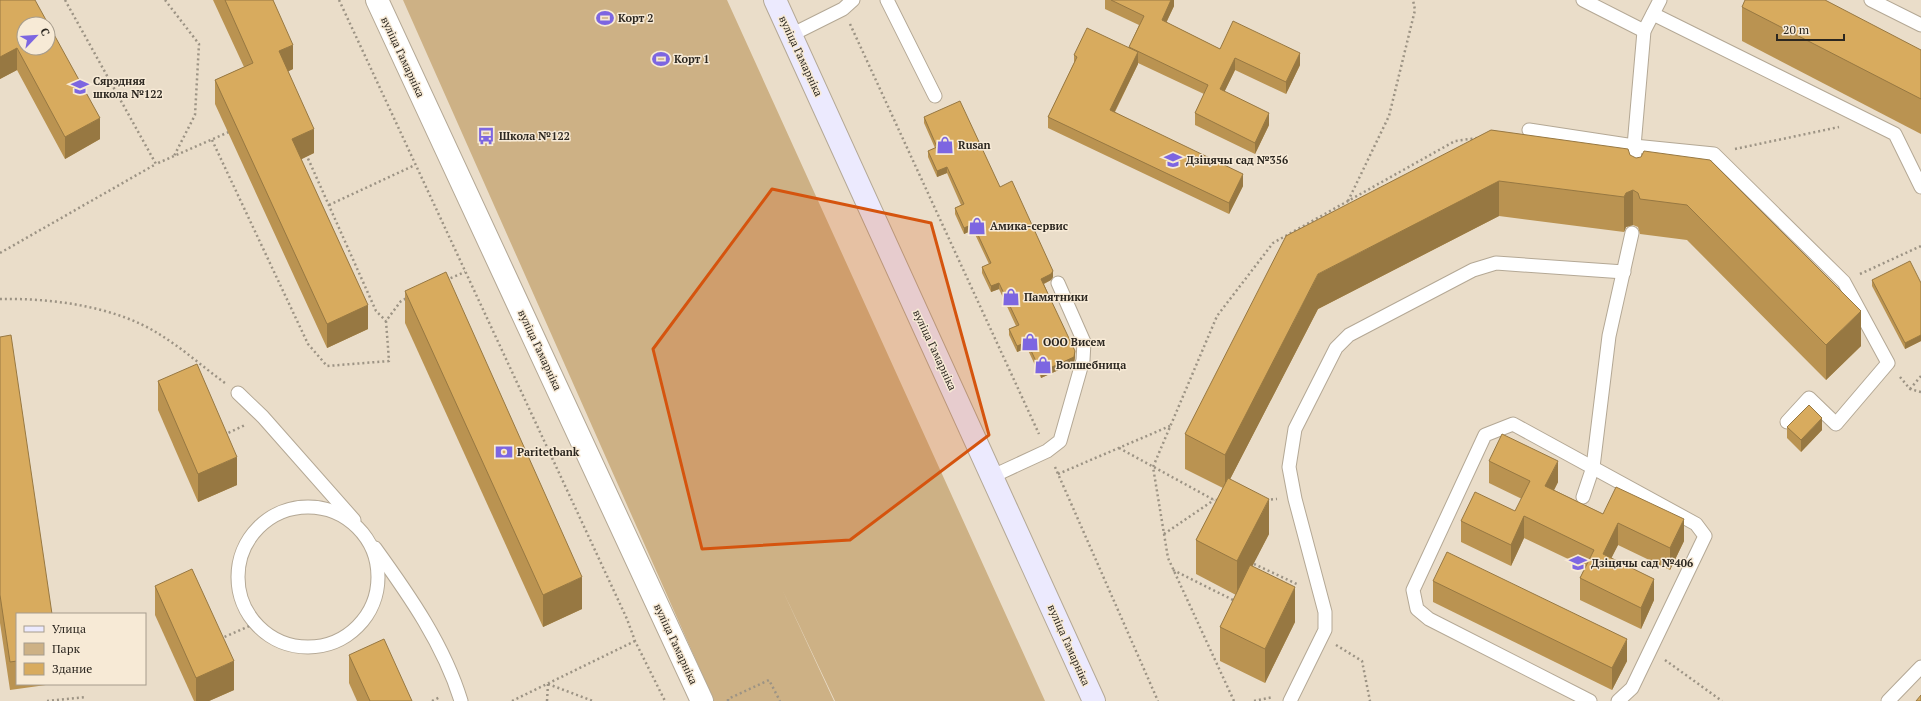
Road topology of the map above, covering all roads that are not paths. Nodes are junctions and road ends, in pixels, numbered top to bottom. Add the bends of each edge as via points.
1 (377, 0) edge
2 (775, 0) edge
3 (887, 0) edge
4 (1583, 0) edge
5 (1660, 0) edge
6 (1871, 0) edge
7 (848, 4) edge
8 (1653, 14) junction
9 (1921, 24) edge
10 (1644, 31) junction
11 (791, 35) junction
12 (935, 96) dead end
13 (1529, 130) dead end
14 (1634, 146) junction
15 (1636, 185) edge
16 (1921, 187) edge
17 (1632, 233) dead end
18 (1624, 272) junction
19 (1058, 283) dead end
20 (238, 393) road end
21 (1787, 422) dead end
22 (1593, 467) junction
23 (993, 476) junction
24 (1583, 497) dead end
25 (364, 531) junction
26 (1921, 667) edge
27 (1284, 700) edge
28 (461, 701) edge
29 (702, 701) edge
30 (1094, 701) edge
31 (1590, 701) edge
32 (1618, 701) edge
33 (1888, 701) edge

1 - 29 street, вуліца Гамарніка
2 - 11 main road, вуліца Гамарніка
3 - 12 lane
4 - 10 lane
5 - 8 lane
6 - 9 lane
7 - 11 lane
8 - 10 lane
8 - 16 lane via 1895,134
10 - 14 lane
11 - 23 main road, вуліца Гамарніка
13 - 14 lane
14 - 15 lane
14 - 21 lane via 1714,154 1844,282 1888,363 1836,424 1809,398
17 - 18 lane
18 - 22 lane via 1609,336
18 - 27 lane via 1496,263 1473,270 1349,335 1336,348 1295,429 1289,467 1324,612 1325,630
19 - 23 lane via 1084,342 1084,360 1060,441 1047,451
20 - 25 lane via 263,417
22 - 24 lane
22 - 31 lane via 1513,424 1485,436 1413,590 1417,609 1429,619
22 - 32 lane via 1696,524 1705,536 1632,688
23 - 30 main road, вуліца Гамарніка
25 - 25 lane via 373,551 378,572 376,594 368,614 354,631 335,642 314,647 292,646 272,637 256,623 244,604 238,583 240,561 248,540 263,524 282,512 303,507 325,509 346,518
25 - 28 lane via 423,618
26 - 33 lane

